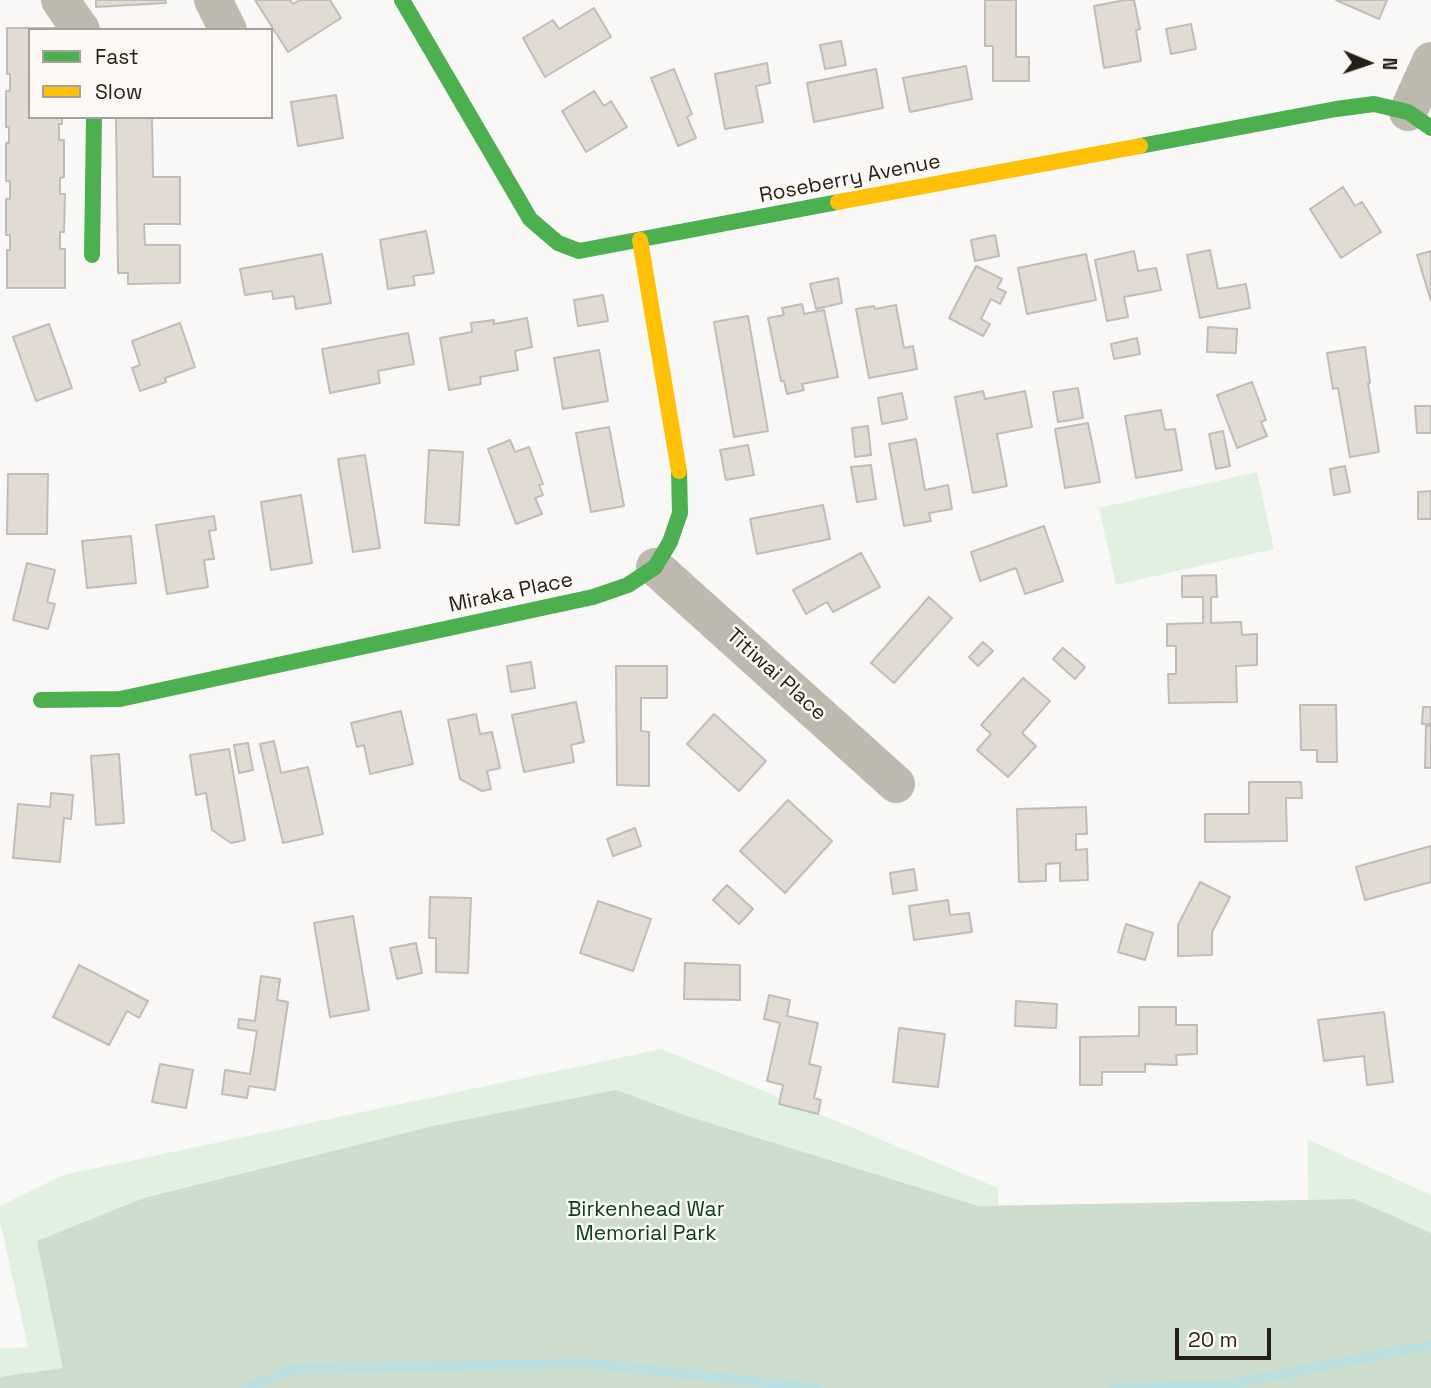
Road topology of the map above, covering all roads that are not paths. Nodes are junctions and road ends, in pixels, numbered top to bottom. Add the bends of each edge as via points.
1 (60, 0) edge
2 (213, 0) edge
3 (402, 0) edge
4 (79, 28) edge
5 (227, 28) edge
6 (1431, 61) edge
7 (94, 119) edge
8 (1419, 120) edge
9 (640, 240) junction
10 (92, 255) dead end
11 (655, 567) junction
12 (41, 700) dead end
13 (896, 784) dead end

1 - 4 street
2 - 5 street
3 - 9 street, Roseberry Avenue via 530,219 558,243 579,251
6 - 8 street
7 - 10 street
8 - 9 street, Roseberry Avenue via 1374,104 1336,109
9 - 11 street, Miraka Place via 679,468 680,513
11 - 12 street, Miraka Place via 628,585 580,600 120,699
11 - 13 street, Titiwai Place

